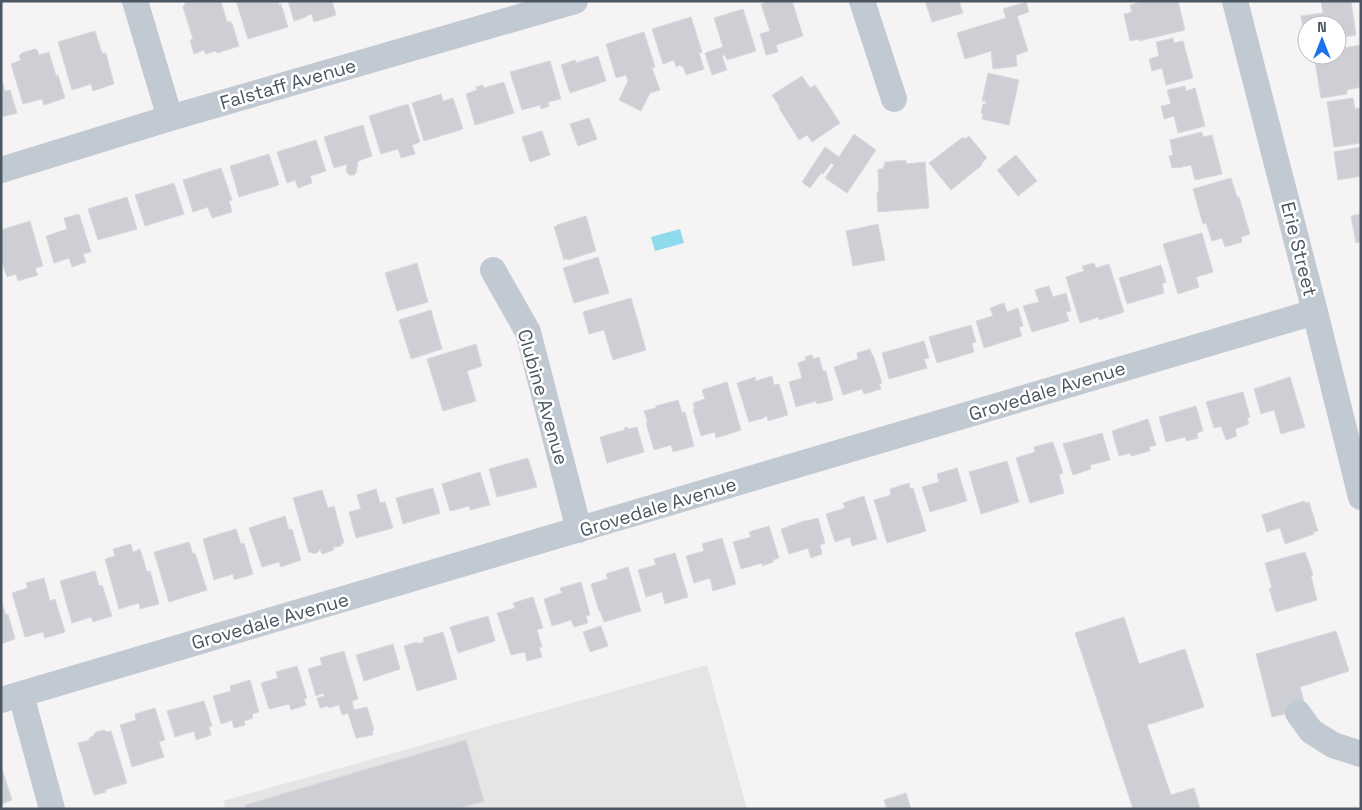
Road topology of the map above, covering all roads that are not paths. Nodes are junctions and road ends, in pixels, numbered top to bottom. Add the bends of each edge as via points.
1 (135, 1) edge
2 (575, 1) edge
3 (862, 1) edge
4 (1235, 1) edge
5 (894, 99) dead end
6 (170, 118) junction
7 (1, 170) edge
8 (493, 270) dead end
9 (1315, 312) junction
10 (1361, 497) edge
11 (579, 530) junction
12 (11, 698) edge
13 (1298, 713) dead end
14 (1361, 754) edge
15 (52, 809) edge

1 - 6 street
2 - 6 street, Falstaff Avenue
3 - 5 street
4 - 9 street, Erie Street
6 - 7 street, Falstaff Avenue
8 - 11 street, Clubine Avenue via 528,332
9 - 10 street, Erie Street
9 - 11 street, Grovedale Avenue
11 - 12 street, Grovedale Avenue
12 - 15 street
13 - 14 street via 1311,731 1333,745

